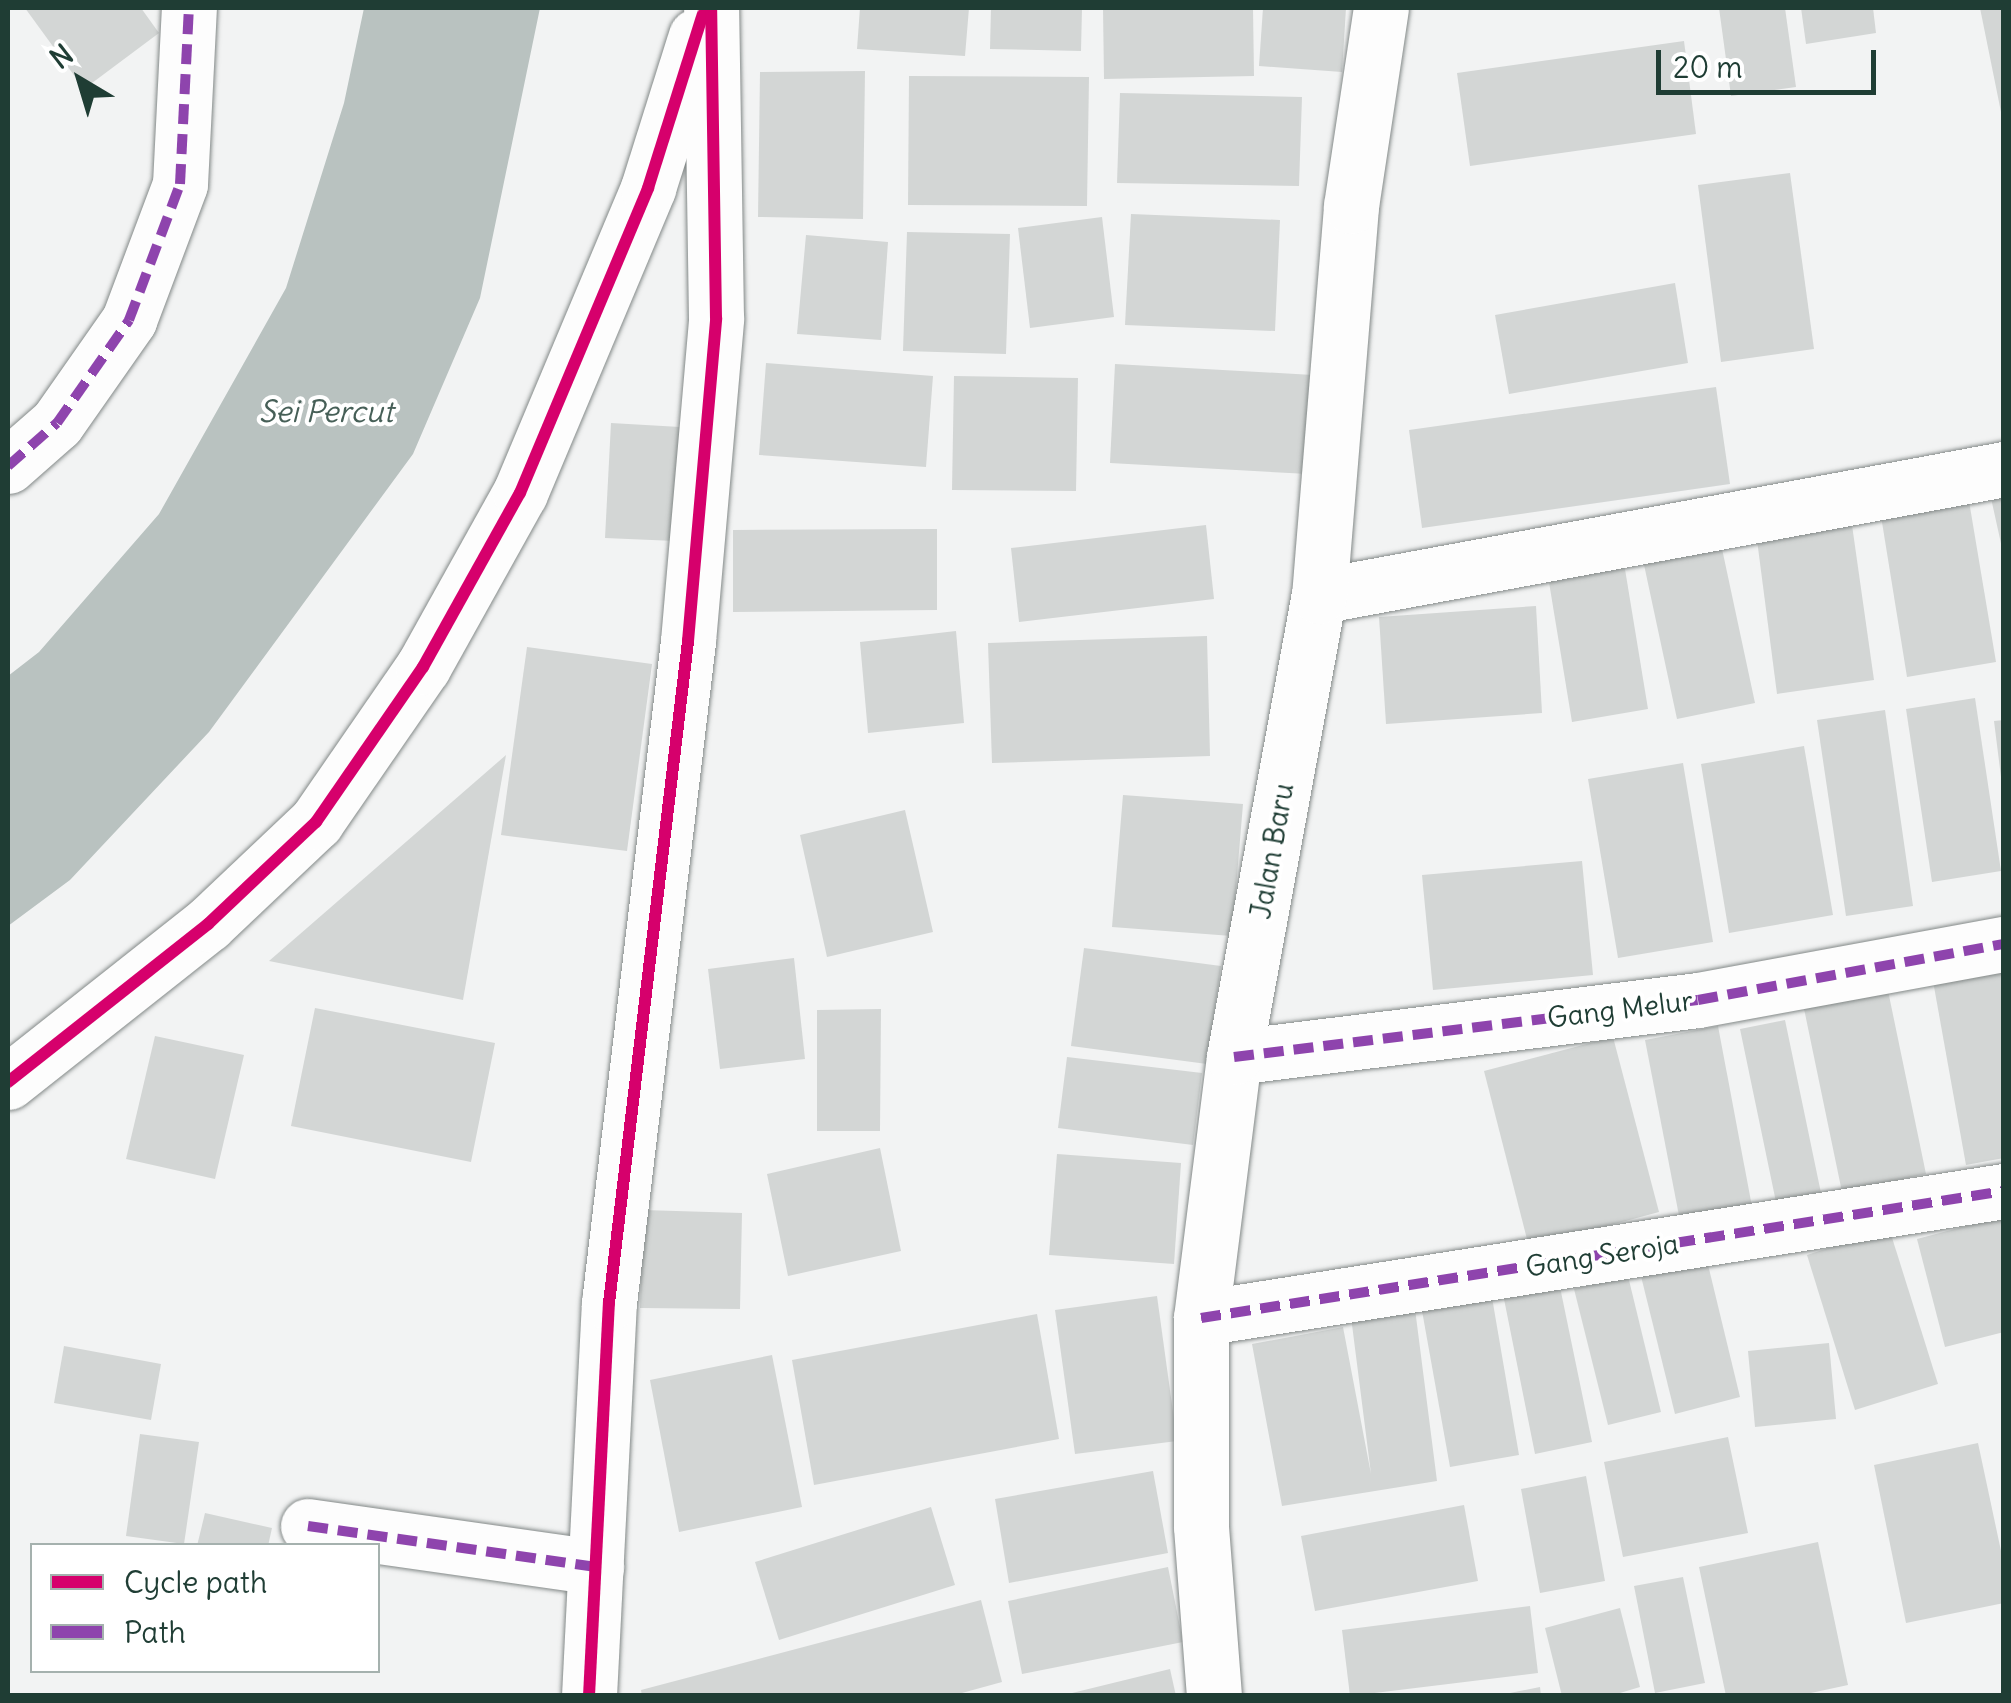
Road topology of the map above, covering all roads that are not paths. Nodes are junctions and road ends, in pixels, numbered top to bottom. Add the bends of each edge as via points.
1 (190, 8) edge
2 (708, 8) edge
3 (1381, 8) edge
4 (8, 466) edge
5 (2004, 469) edge
6 (1320, 596) junction
7 (2004, 944) edge
8 (1234, 1057) junction
9 (8, 1082) edge
10 (2004, 1191) edge
11 (1200, 1318) junction
12 (308, 1526) dead end
13 (596, 1567) junction
14 (589, 1696) edge
15 (1214, 1696) edge

1 - 4 street via 180,184 129,320 57,423
2 - 9 street via 648,188 520,492 423,667 316,822 208,924
2 - 13 street via 716,318 688,641 609,1303
3 - 6 street, Jalan Baru via 1351,206
5 - 6 street
6 - 8 street, Jalan Baru
7 - 8 street, Gang Melur via 1698,1000
8 - 11 street, Jalan Baru
10 - 11 street, Gang Seroja
11 - 15 street, Jalan Baru via 1200,1526
12 - 13 street
13 - 14 street

